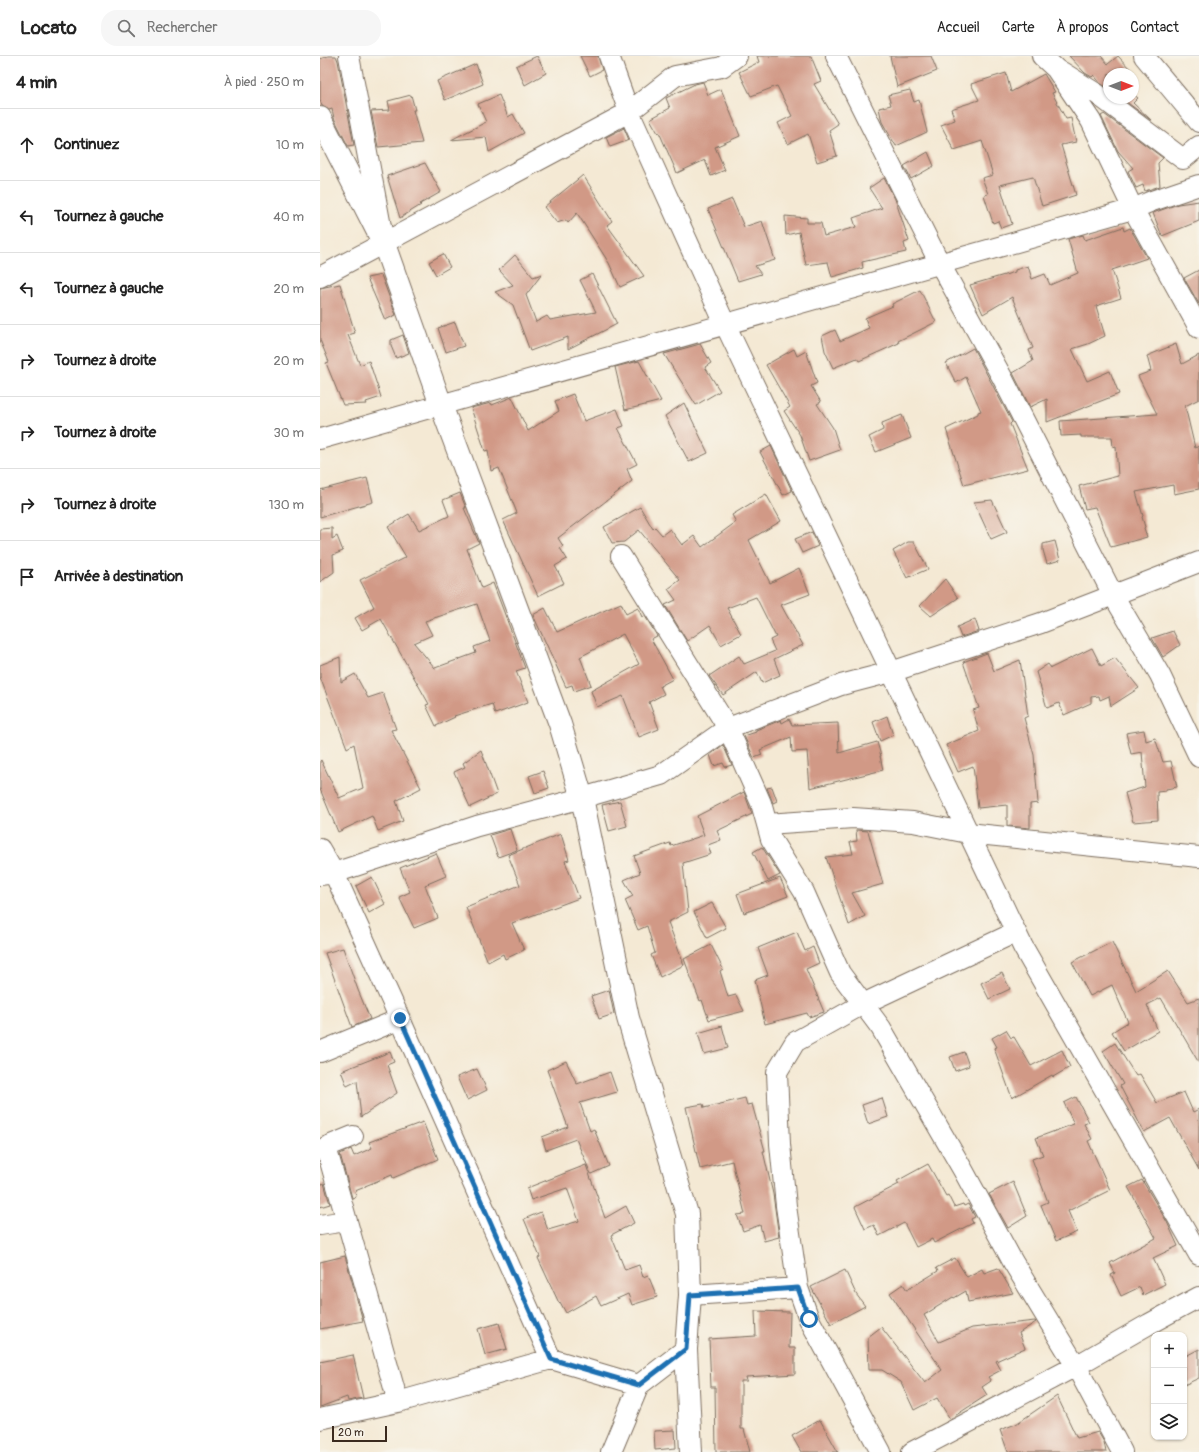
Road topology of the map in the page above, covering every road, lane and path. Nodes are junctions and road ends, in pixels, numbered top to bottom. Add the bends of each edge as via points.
1 (349, 56) edge
2 (609, 56) edge
3 (738, 56) edge
4 (836, 56) edge
5 (1144, 56) edge
6 (1046, 59) edge
7 (629, 112) junction
8 (320, 118) edge
9 (1199, 121) edge
10 (1199, 148) edge
11 (1199, 185) edge
12 (1132, 210) junction
13 (384, 244) junction
14 (940, 264) junction
15 (322, 273) edge
16 (725, 324) junction
17 (1199, 328) edge
18 (441, 405) junction
19 (320, 439) edge
20 (621, 556) dead end
21 (1199, 562) edge
22 (1113, 595) junction
23 (891, 672) junction
24 (728, 728) junction
25 (1199, 757) edge
26 (582, 798) junction
27 (767, 824) junction
28 (968, 833) junction
29 (320, 849) edge
30 (1199, 857) edge
31 (327, 874) edge
32 (1016, 932) junction
33 (863, 1004) junction
34 (400, 1018) junction
35 (320, 1052) edge
36 (353, 1136) dead end
37 (325, 1164) edge
38 (346, 1221) junction
39 (320, 1225) edge
40 (1199, 1255) edge
41 (798, 1288) junction
42 (690, 1295) junction
43 (1199, 1297) edge
44 (686, 1349) junction
45 (551, 1359) junction
46 (1076, 1366) junction
47 (639, 1385) junction
48 (398, 1402) junction
49 (320, 1419) edge
50 (611, 1452) edge
51 (691, 1452) edge
52 (881, 1452) edge
53 (912, 1452) edge
54 (1122, 1452) edge

1 - 13 street
2 - 7 street
3 - 7 street via 722,67 675,76
4 - 14 street
5 - 9 street
6 - 10 street via 1184,159
6 - 12 street via 1091,122
7 - 13 street
7 - 16 street
8 - 13 street
11 - 12 street
12 - 14 street
12 - 17 street
13 - 15 street
13 - 18 street
14 - 16 street
14 - 22 street via 1002,378
16 - 18 street
16 - 23 street
18 - 19 street
18 - 26 street via 560,724
20 - 24 street
21 - 22 street
22 - 23 street via 1041,623
22 - 25 street via 1160,675
23 - 24 street via 841,685
23 - 28 street
24 - 26 street via 661,775
24 - 27 street via 761,803
26 - 31 street via 477,826
26 - 42 street via 628,1018 687,1214
27 - 28 street via 852,818 913,822
27 - 33 street via 771,839 804,892 840,973
28 - 30 street
28 - 32 street
29 - 31 street
31 - 34 street
32 - 33 street
32 - 40 street
33 - 41 street via 795,1042 777,1072 786,1206
33 - 46 street via 881,1028 1013,1262
34 - 35 street
34 - 45 street
36 - 37 street via 326,1147
37 - 38 street
38 - 39 street
38 - 48 street
41 - 42 street
41 - 52 street via 809,1319
42 - 44 street
43 - 46 street
44 - 47 street
44 - 51 street
45 - 47 street
45 - 48 street
46 - 53 street
46 - 54 street
47 - 50 street
48 - 49 street

